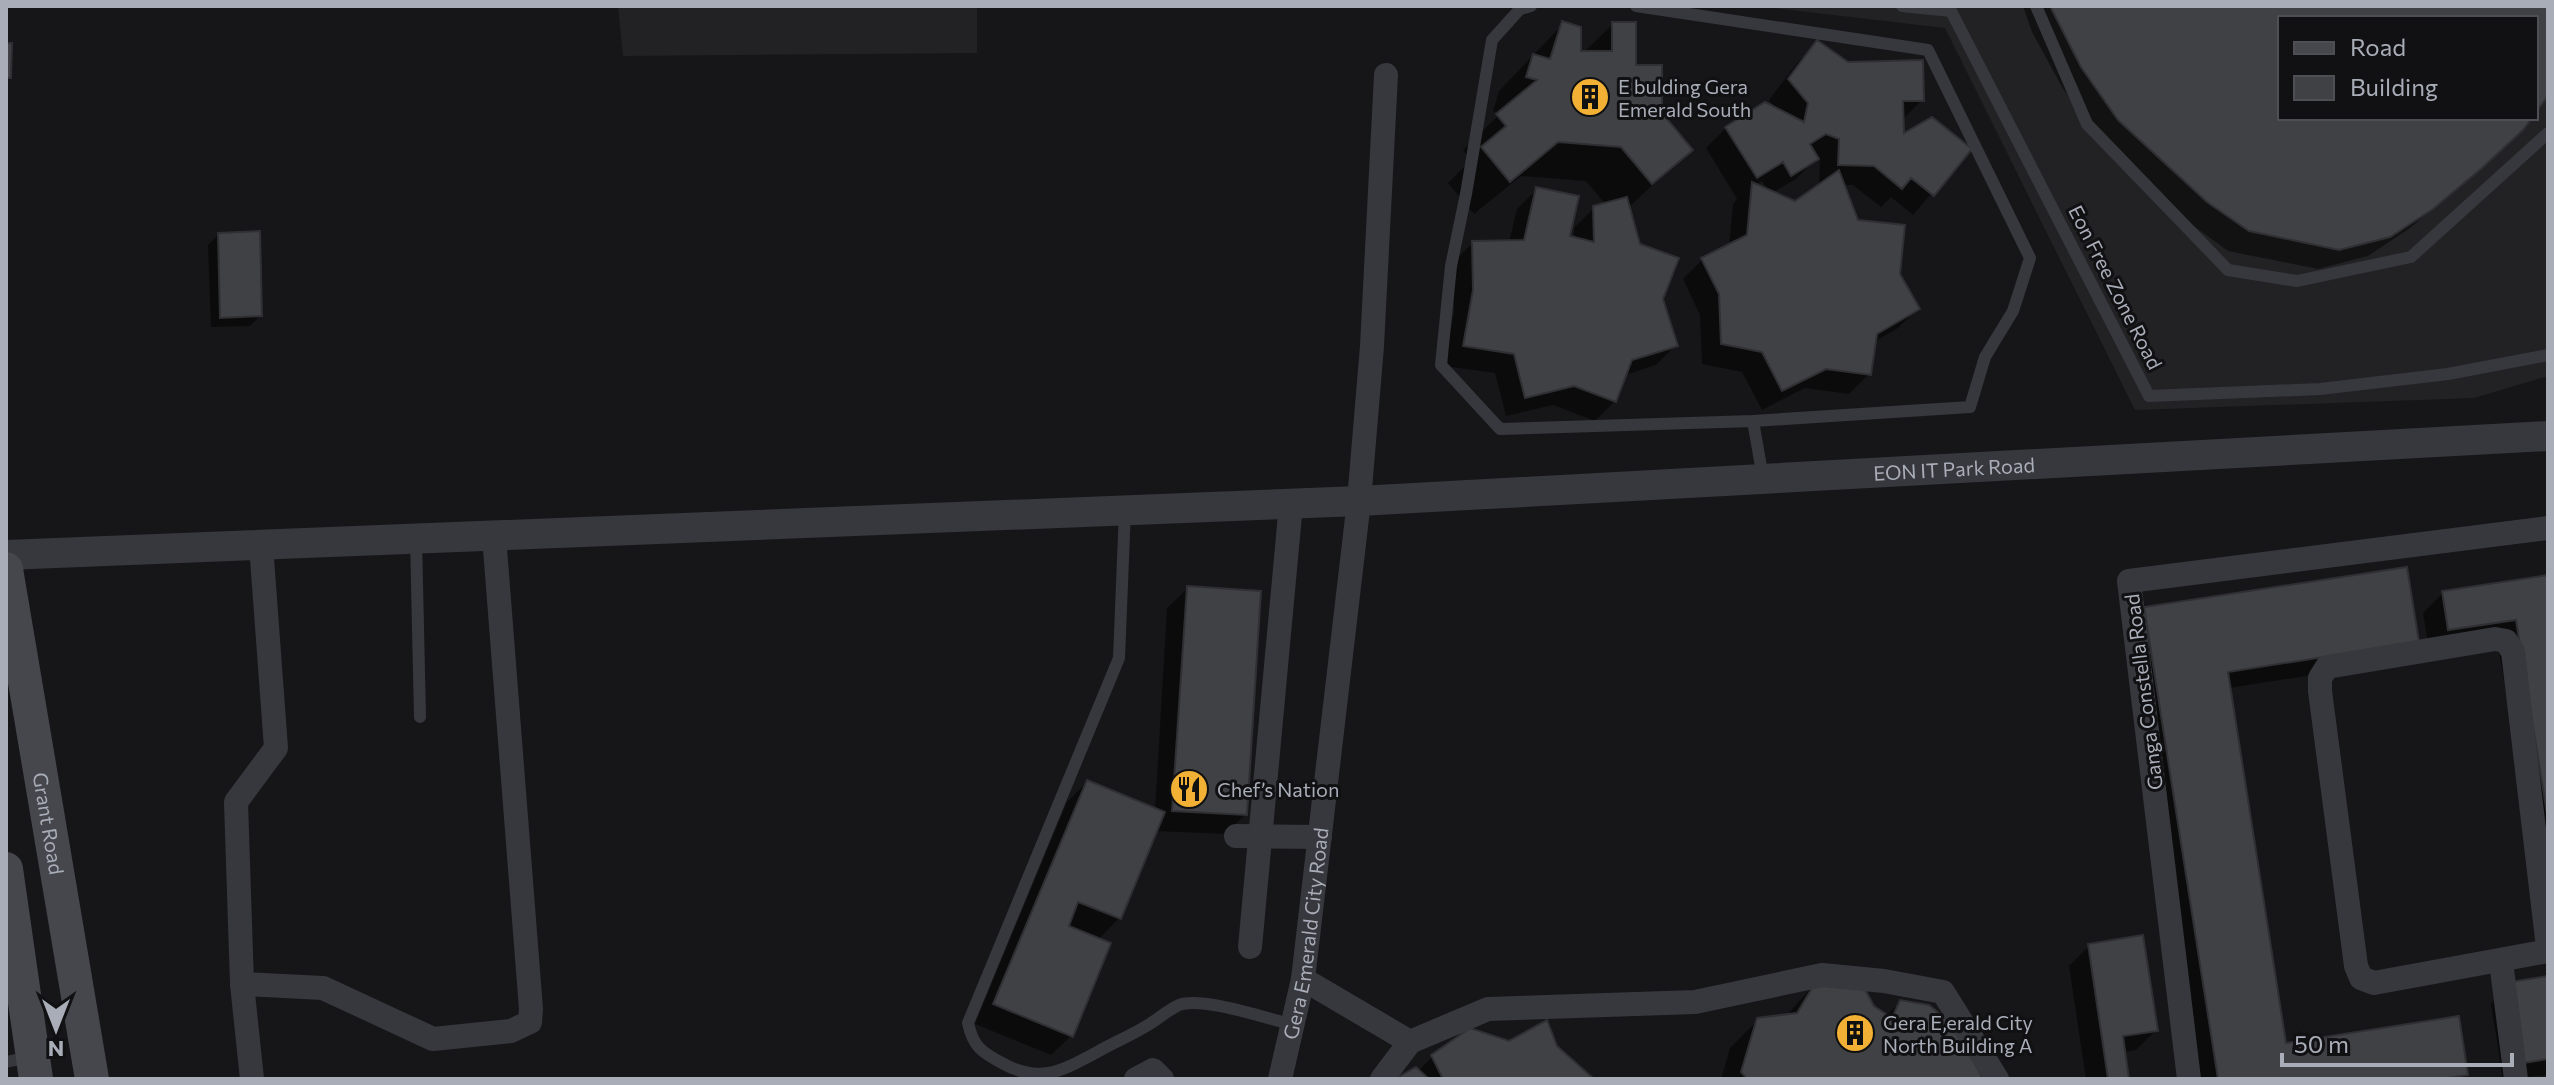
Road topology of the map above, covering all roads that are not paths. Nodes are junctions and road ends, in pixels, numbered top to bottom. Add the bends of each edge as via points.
1 (1531, 6) edge
2 (1636, 6) edge
3 (1902, 6) edge
4 (2036, 6) edge
5 (1386, 75) dead end
6 (2548, 133) edge
7 (2548, 355) edge
8 (1753, 421) junction
9 (2548, 436) edge
10 (1763, 481) junction
11 (1359, 501) junction
12 (1291, 504) junction
13 (1125, 510) junction
14 (2548, 528) edge
15 (494, 536) junction
16 (416, 539) junction
17 (261, 545) junction
18 (6, 555) edge
19 (6, 569) edge
20 (420, 717) dead end
21 (1236, 836) dead end
22 (1261, 837) junction
23 (1320, 837) junction
24 (6, 869) edge
25 (1250, 947) dead end
26 (2548, 949) edge
27 (2501, 962) junction
28 (1303, 979) junction
29 (242, 984) junction
30 (1294, 1025) junction
31 (1410, 1042) junction
32 (25, 1066) edge
33 (92, 1079) edge
34 (252, 1079) edge
35 (1136, 1079) edge
36 (1162, 1079) edge
37 (1280, 1079) edge
38 (1382, 1079) edge
39 (1997, 1079) edge
40 (2189, 1079) edge
41 (2516, 1079) edge

1 - 8 lane via 1520,9 1492,40 1451,266 1441,365 1500,429
2 - 8 lane via 1928,50 2030,258 2013,311 1985,357 1970,407
3 - 7 lane, Eon Free Zone Road via 1951,11 2149,396 2320,389 2448,374
4 - 6 lane via 2087,124 2228,270 2297,281 2411,257
5 - 11 street, Gera Emerald City Road
8 - 10 lane
9 - 10 street, EON IT Park Road
10 - 11 street, EON IT Park Road
11 - 12 street, EON IT Park Road
11 - 23 street, Gera Emerald City Road
12 - 13 street, EON IT Park Road
12 - 22 street
13 - 15 street, EON IT Park Road
13 - 30 lane via 1119,658 968,1023 972,1041 1021,1074 1041,1074 1068,1068 1123,1041 1180,1005 1203,1003
14 - 40 street, Ganga Constella Road via 2129,581
15 - 16 street, EON IT Park Road
15 - 29 street via 530,1022 511,1031 433,1039 323,988
16 - 17 street, EON IT Park Road
16 - 20 lane
17 - 18 street, EON IT Park Road
17 - 29 street via 276,748 236,802
19 - 33 main road, Grant Road
21 - 22 street
22 - 23 street
22 - 25 street
23 - 28 street, Gera Emerald City Road
24 - 32 main road
26 - 27 street
26 - 27 street via 2513,652 2506,641 2327,667 2320,691 2361,978 2374,983
27 - 41 street
28 - 30 street, Gera Emerald City Road
28 - 31 street
29 - 34 street
30 - 37 street, Gera Emerald City Road
31 - 38 street
31 - 39 street via 1488,1009 1695,1002 1822,975 1943,992
35 - 36 street via 1153,1070

